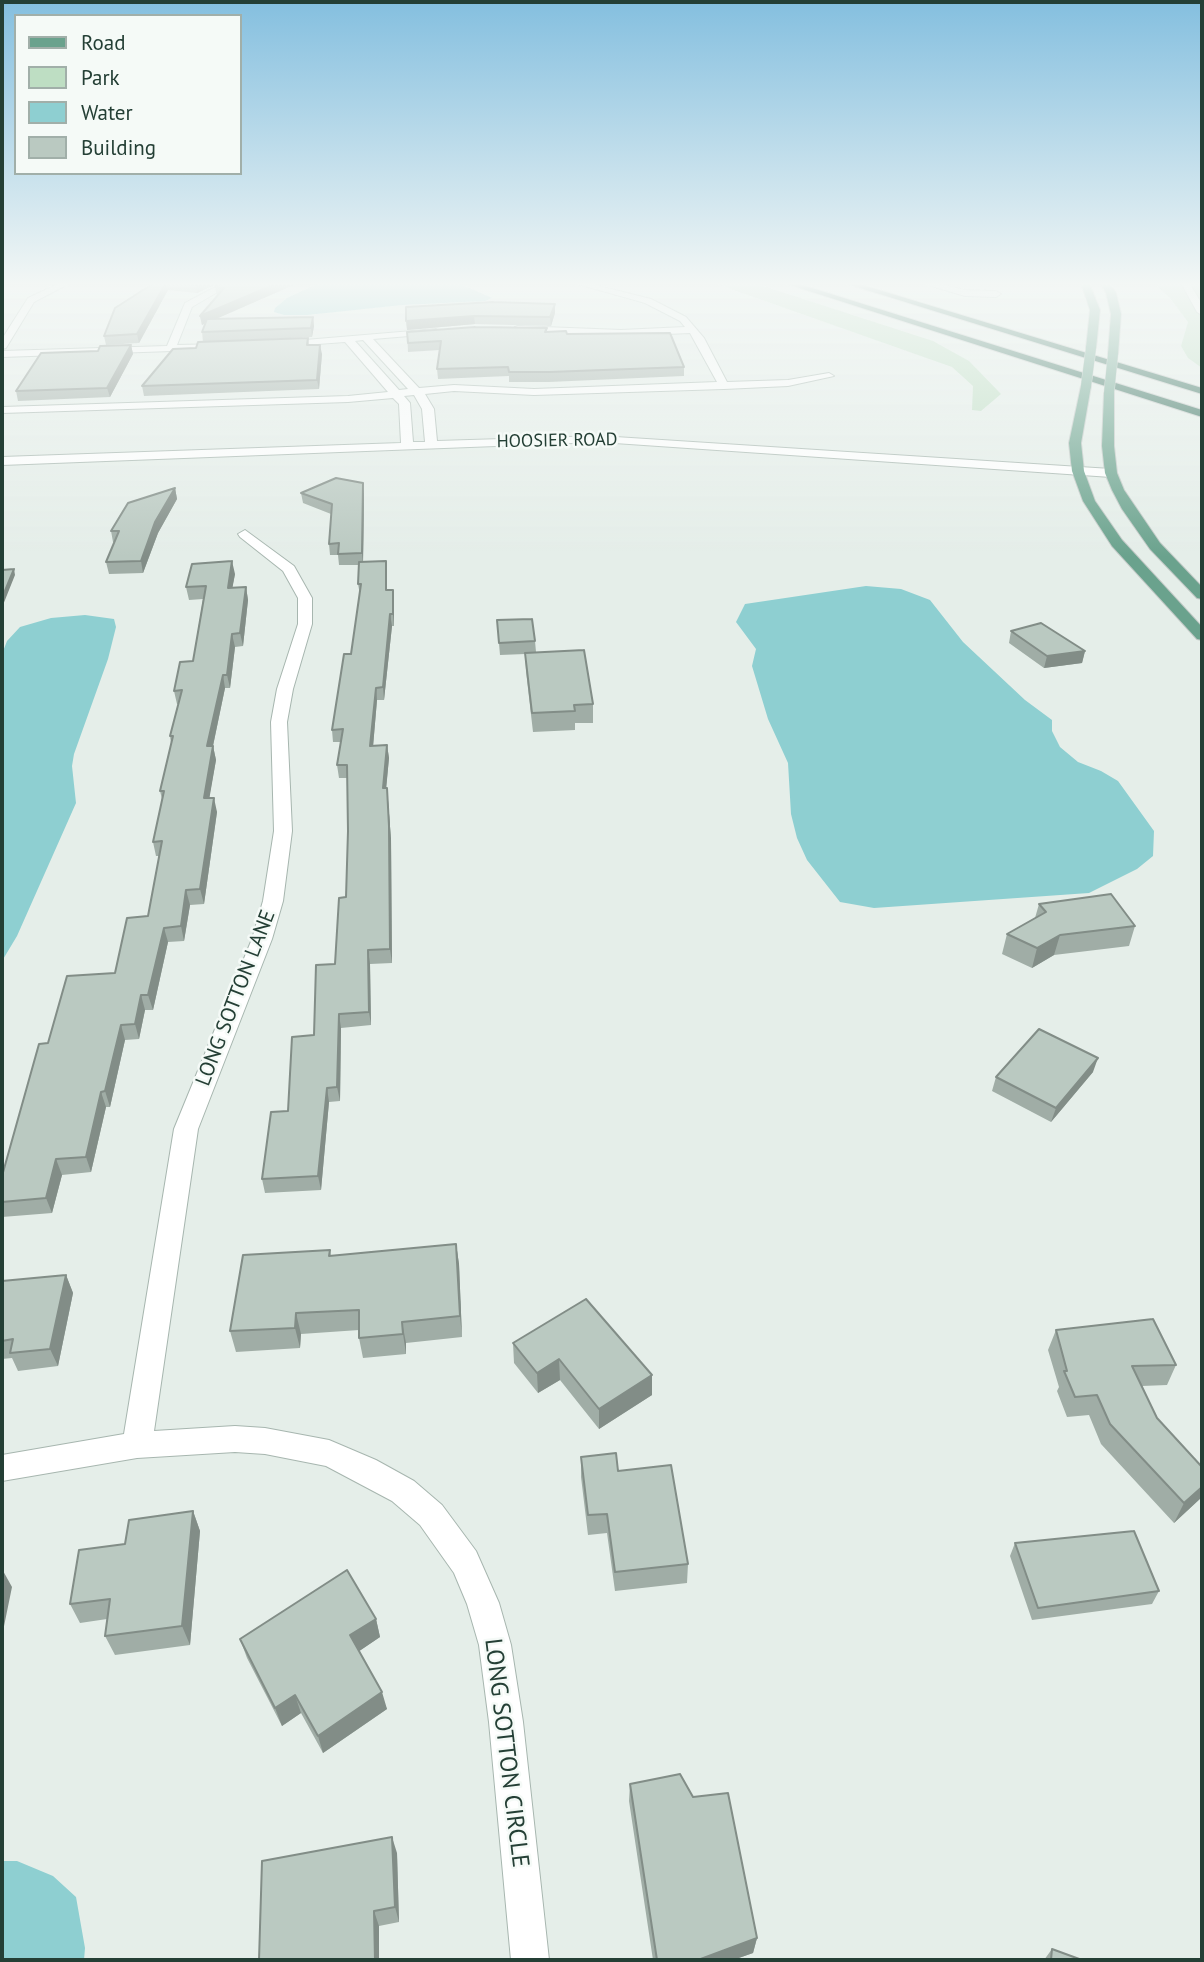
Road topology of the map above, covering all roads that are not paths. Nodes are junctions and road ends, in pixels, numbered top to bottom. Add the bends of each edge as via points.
1 (379, 375) edge
2 (401, 375) edge
3 (718, 375) edge
4 (1078, 375) edge
5 (1088, 375) edge
6 (1111, 375) edge
7 (1149, 375) edge
8 (830, 376) dead end
9 (724, 386) junction
10 (1202, 391) edge
11 (417, 392) junction
12 (397, 395) junction
13 (2, 410) edge
14 (1202, 414) edge
15 (431, 444) junction
16 (407, 445) junction
17 (2, 461) edge
18 (1078, 471) junction
19 (1111, 473) junction
20 (245, 534) dead end
21 (1202, 594) edge
22 (1202, 636) edge
23 (137, 1445) junction
24 (2, 1468) edge
25 (530, 1960) edge

1 - 12 street
2 - 11 street
3 - 9 street
4 - 14 highway
5 - 18 main road, bridge via 1075,443
6 - 19 main road, bridge via 1107,434
7 - 10 highway
8 - 9 street
9 - 11 street
11 - 12 street
11 - 15 street via 428,409
12 - 13 street
12 - 16 street via 407,410
15 - 16 street, HOOSIER ROAD
15 - 18 street, HOOSIER ROAD via 632,440
16 - 17 street, HOOSIER ROAD
18 - 19 street, HOOSIER ROAD
18 - 22 main road via 1093,509 1117,543
19 - 21 main road via 1142,529
20 - 23 street, LONG SOTTON LANE via 289,569 305,598 304,624 279,722 283,831 273,901 262,939 186,1129
23 - 24 street, LONG SOTTON CIRCLE
23 - 25 street, LONG SOTTON CIRCLE via 235,1439 300,1446 329,1453 403,1491 431,1515 465,1562 495,1645

